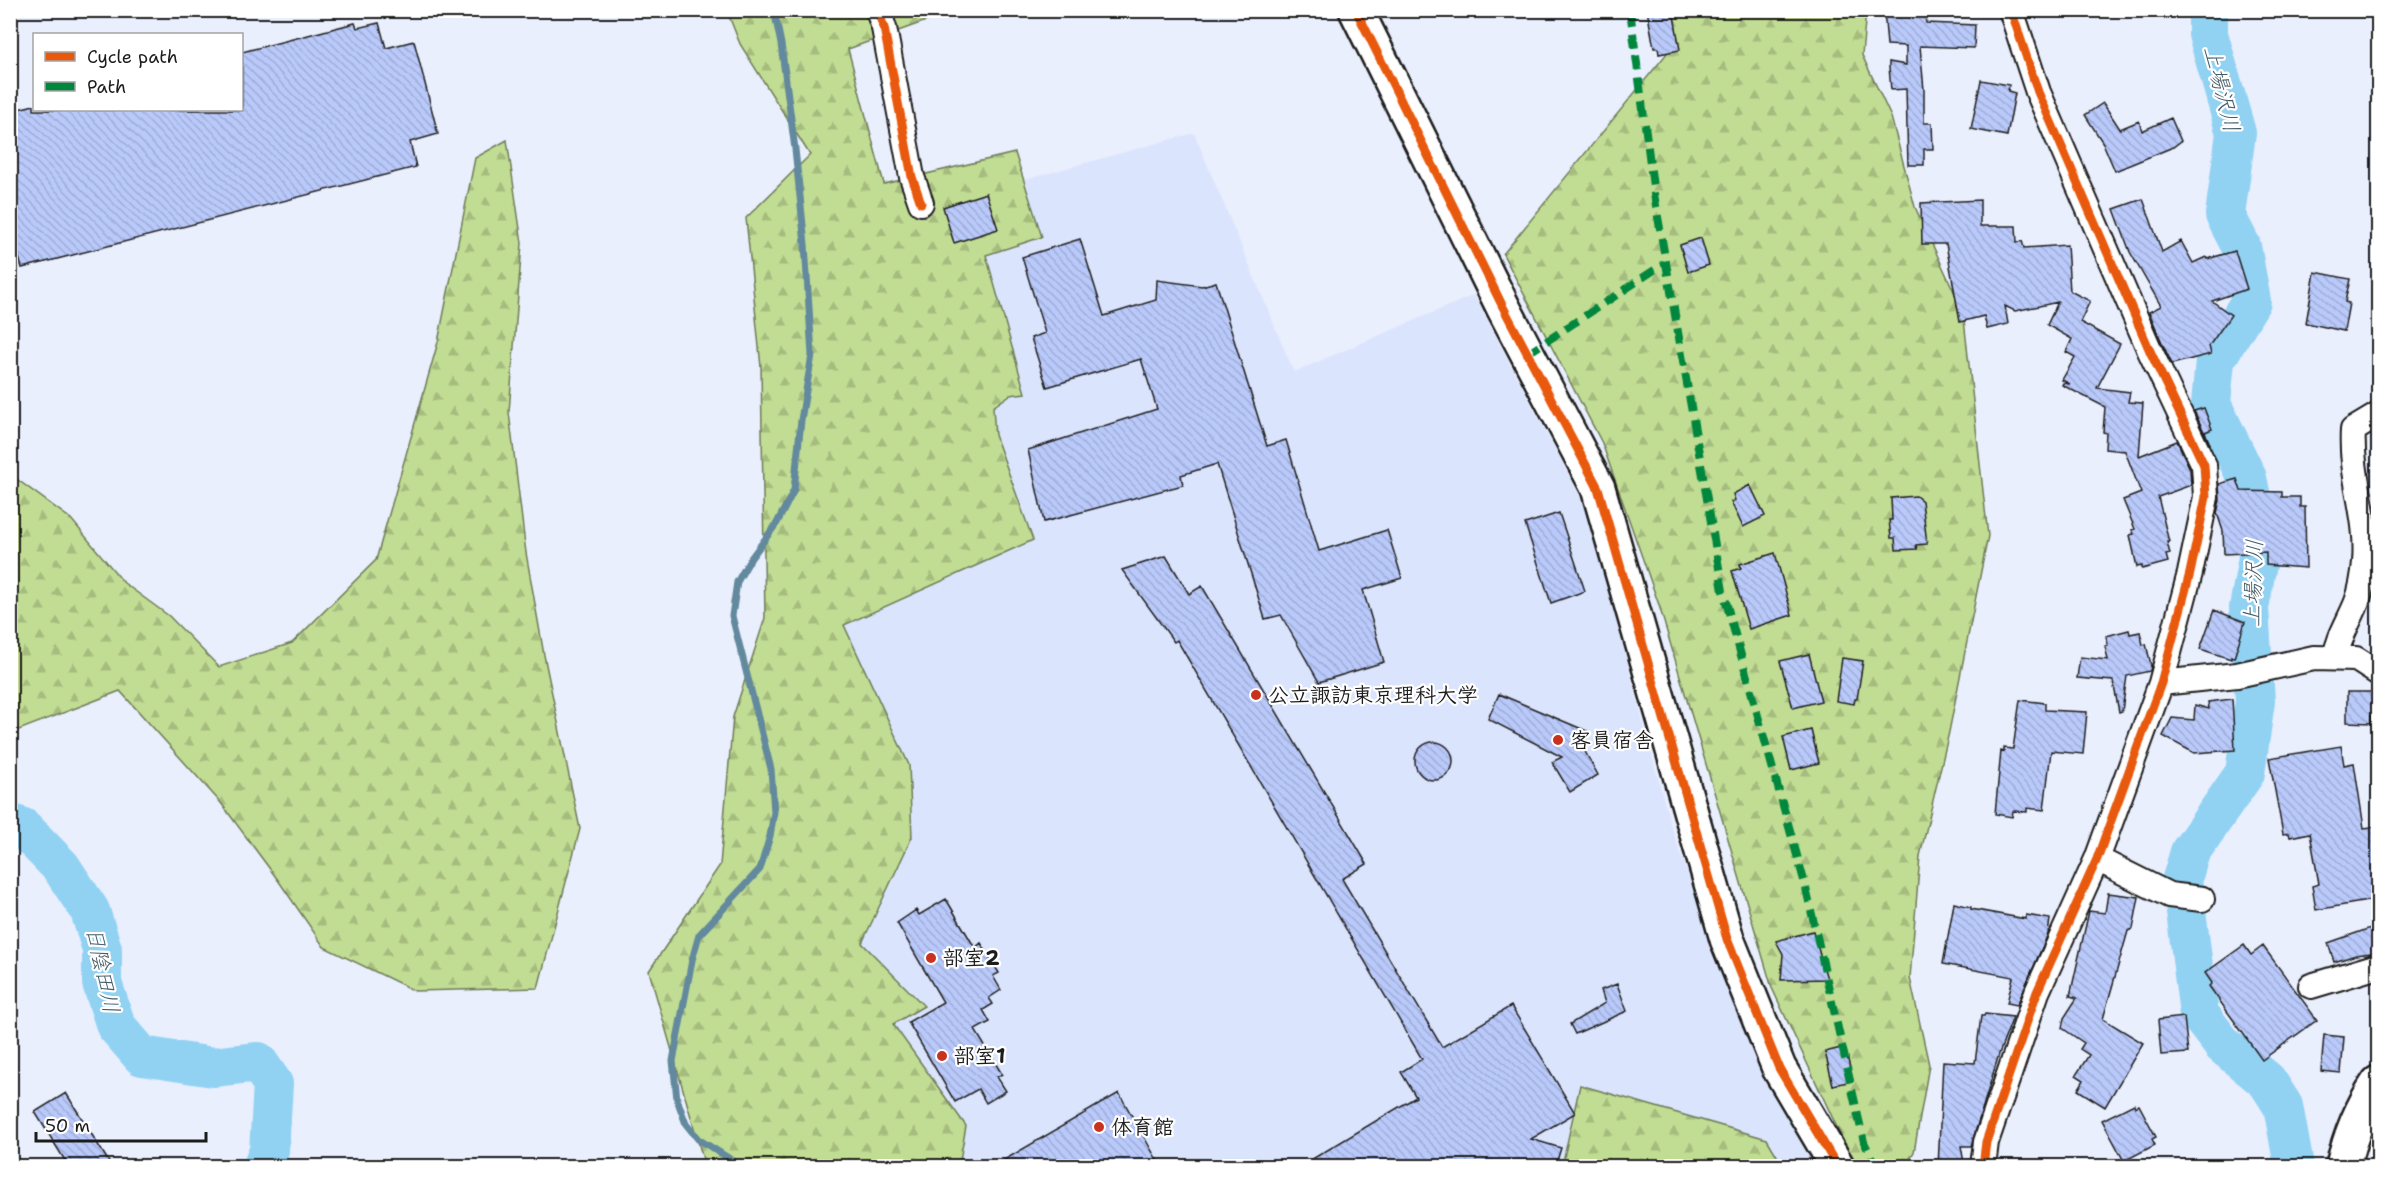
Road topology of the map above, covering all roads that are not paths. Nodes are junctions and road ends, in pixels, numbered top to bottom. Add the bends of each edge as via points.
1 (878, 10) edge
2 (1356, 10) edge
3 (2011, 10) edge
4 (921, 203) dead end
5 (2379, 416) edge
6 (2335, 658) junction
7 (2379, 673) edge
8 (2161, 683) junction
9 (2097, 859) junction
10 (2202, 899) dead end
11 (2379, 966) edge
12 (2312, 986) dead end
13 (2379, 1083) edge
14 (1836, 1167) edge
15 (1983, 1167) edge
16 (2343, 1167) edge

1 - 4 street via 912,177
2 - 14 street via 1503,307 1598,488 1727,939 1779,1068
3 - 8 street via 2043,103 2150,351 2204,465 2206,497
5 - 6 street via 2353,430 2351,453 2366,529 2365,562 2357,601 2338,639
6 - 7 street via 2356,659
6 - 8 street
8 - 9 street
9 - 10 street via 2169,895
9 - 15 street via 2037,992 1986,1142
11 - 12 street
13 - 16 street via 2361,1109

